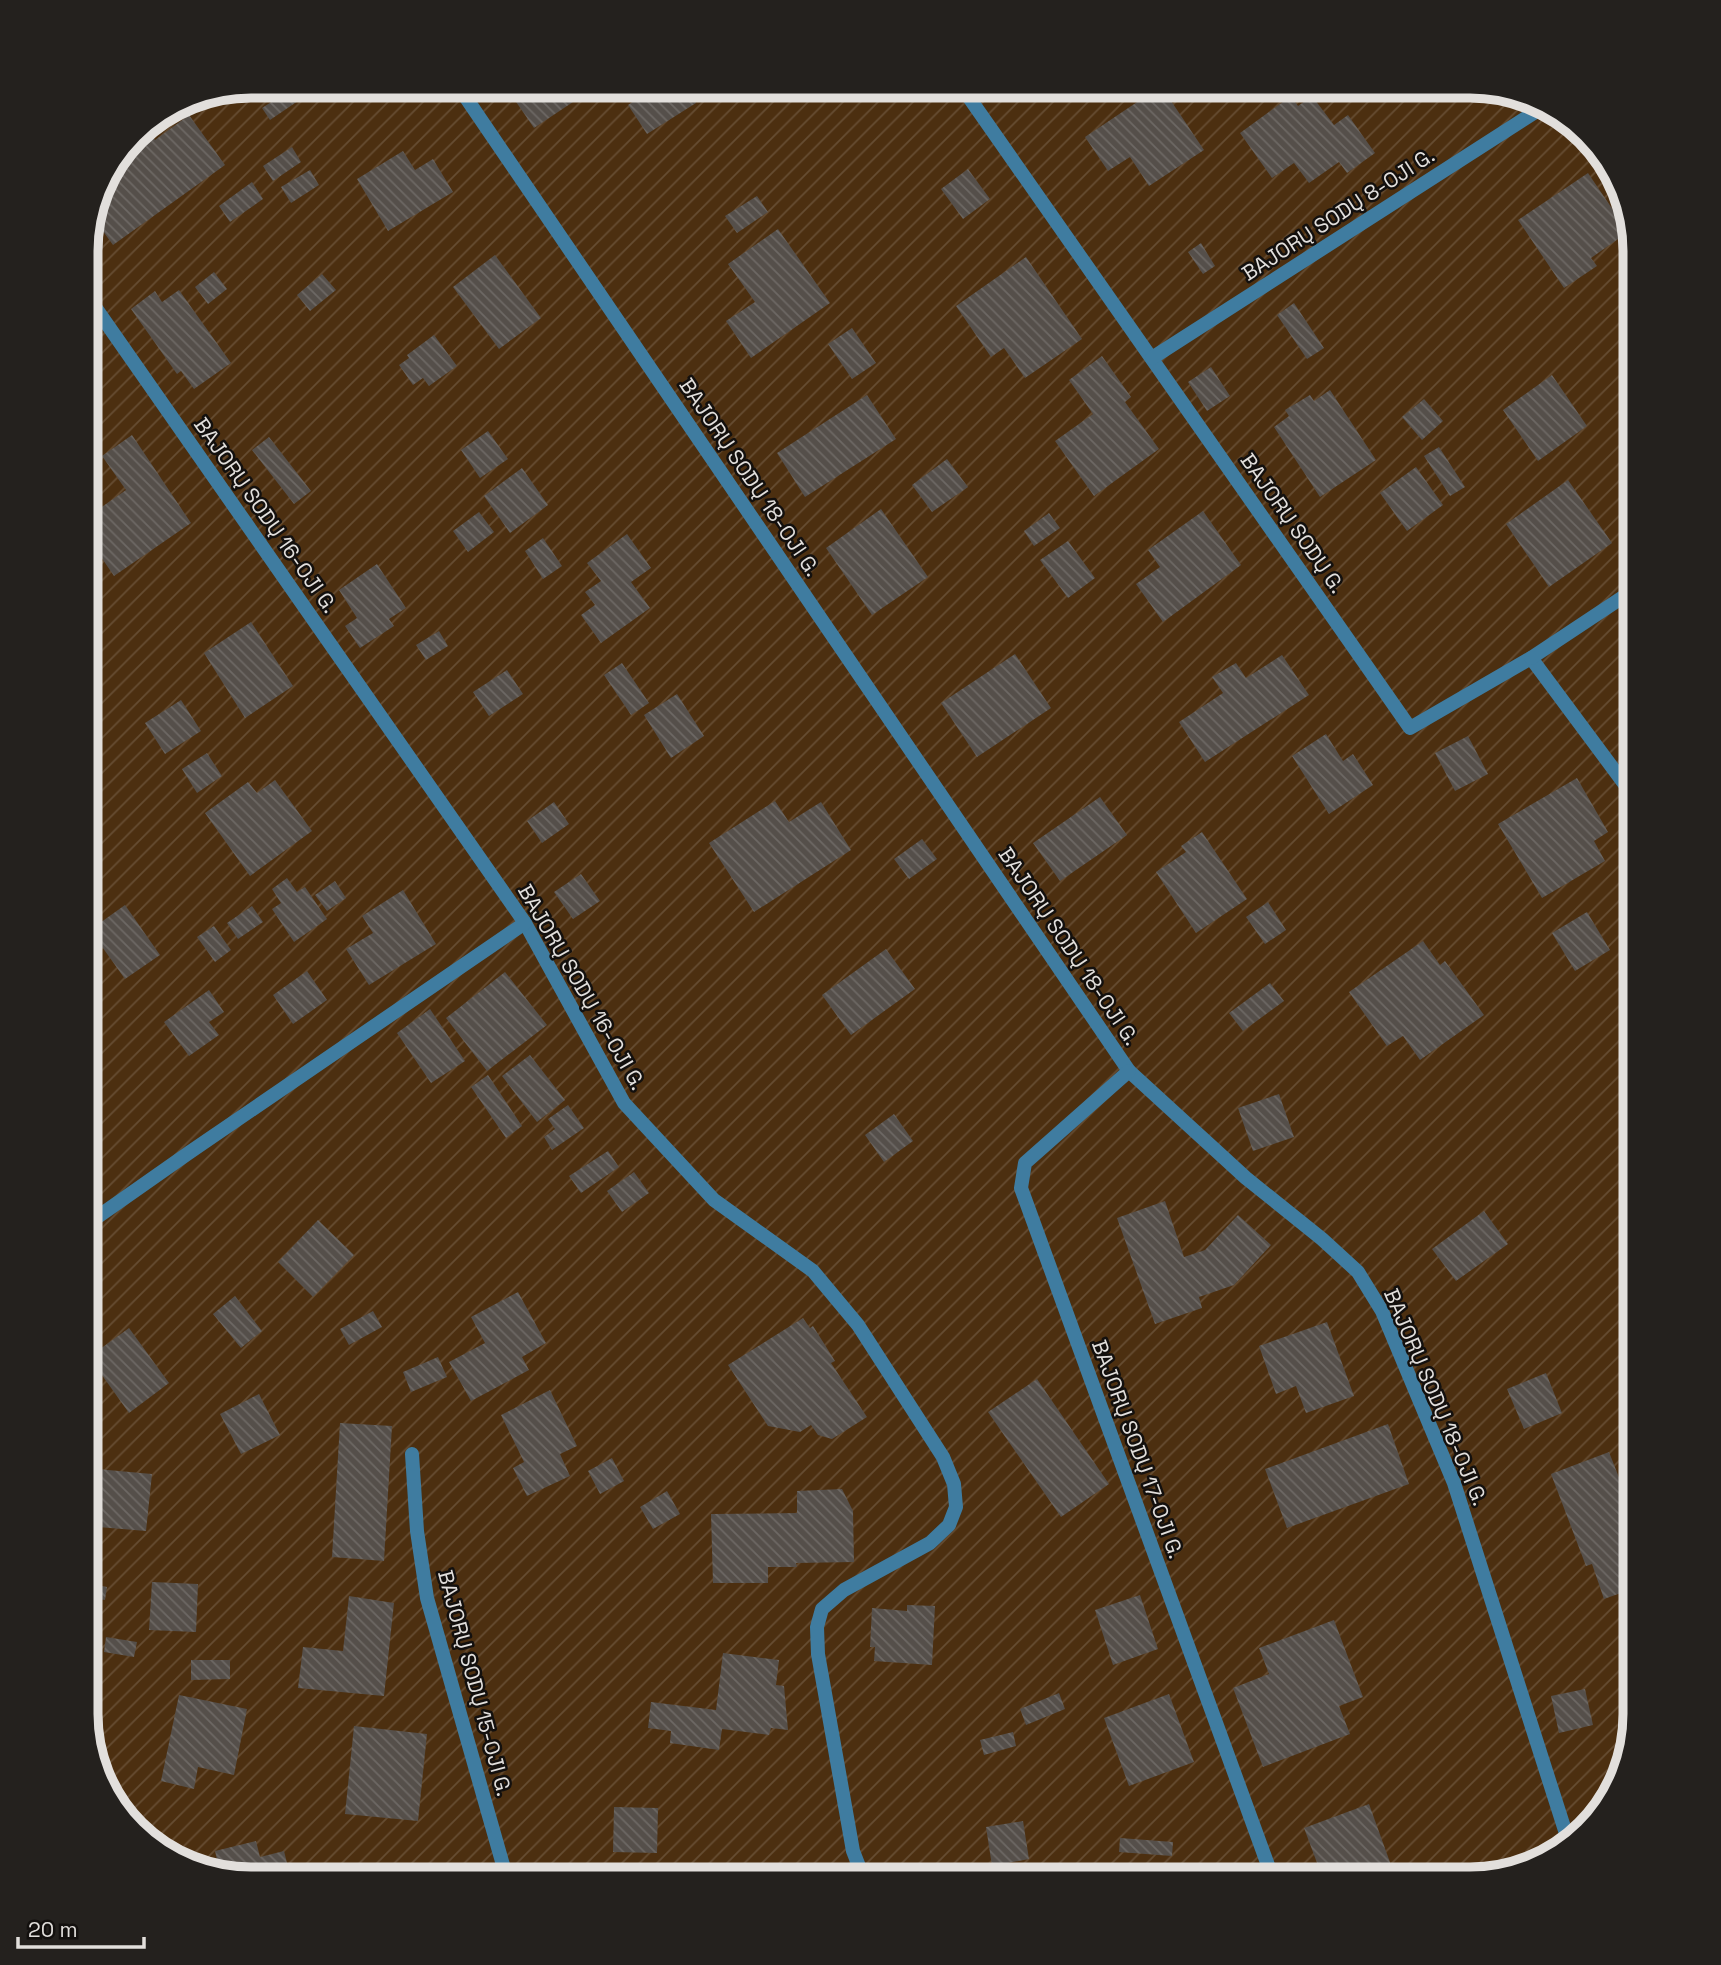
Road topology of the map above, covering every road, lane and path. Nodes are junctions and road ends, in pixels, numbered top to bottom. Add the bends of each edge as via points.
1 (466, 98) edge
2 (969, 98) edge
3 (1534, 112) edge
4 (98, 311) edge
5 (1152, 358) junction
6 (1623, 597) edge
7 (1531, 659) junction
8 (1623, 782) edge
9 (525, 923) junction
10 (1129, 1071) junction
11 (98, 1217) edge
12 (412, 1454) dead end
13 (1566, 1833) edge
14 (504, 1867) edge
15 (859, 1867) edge
16 (1268, 1867) edge

1 - 10 street, BAJORŲ SODŲ 18-OJI G.
2 - 5 street, BAJORŲ SODŲ G.
3 - 5 street, BAJORŲ SODŲ 8-OJI G.
4 - 9 street, BAJORŲ SODŲ 16-OJI G.
5 - 7 street, BAJORŲ SODŲ G. via 1410,728
6 - 7 street
7 - 8 street
9 - 11 street
9 - 15 street, BAJORŲ SODŲ 16-OJI G. via 624,1103 714,1200 813,1271 858,1325 943,1457 954,1484 956,1507 949,1525 930,1544 844,1590 822,1609 817,1627 818,1654
10 - 13 street, BAJORŲ SODŲ 18-OJI G. via 1358,1272 1382,1311 1454,1483
10 - 16 street, BAJORŲ SODŲ 17-OJI G. via 1025,1163 1021,1188
12 - 14 street, BAJORŲ SODŲ 15-OJI G. via 427,1598

